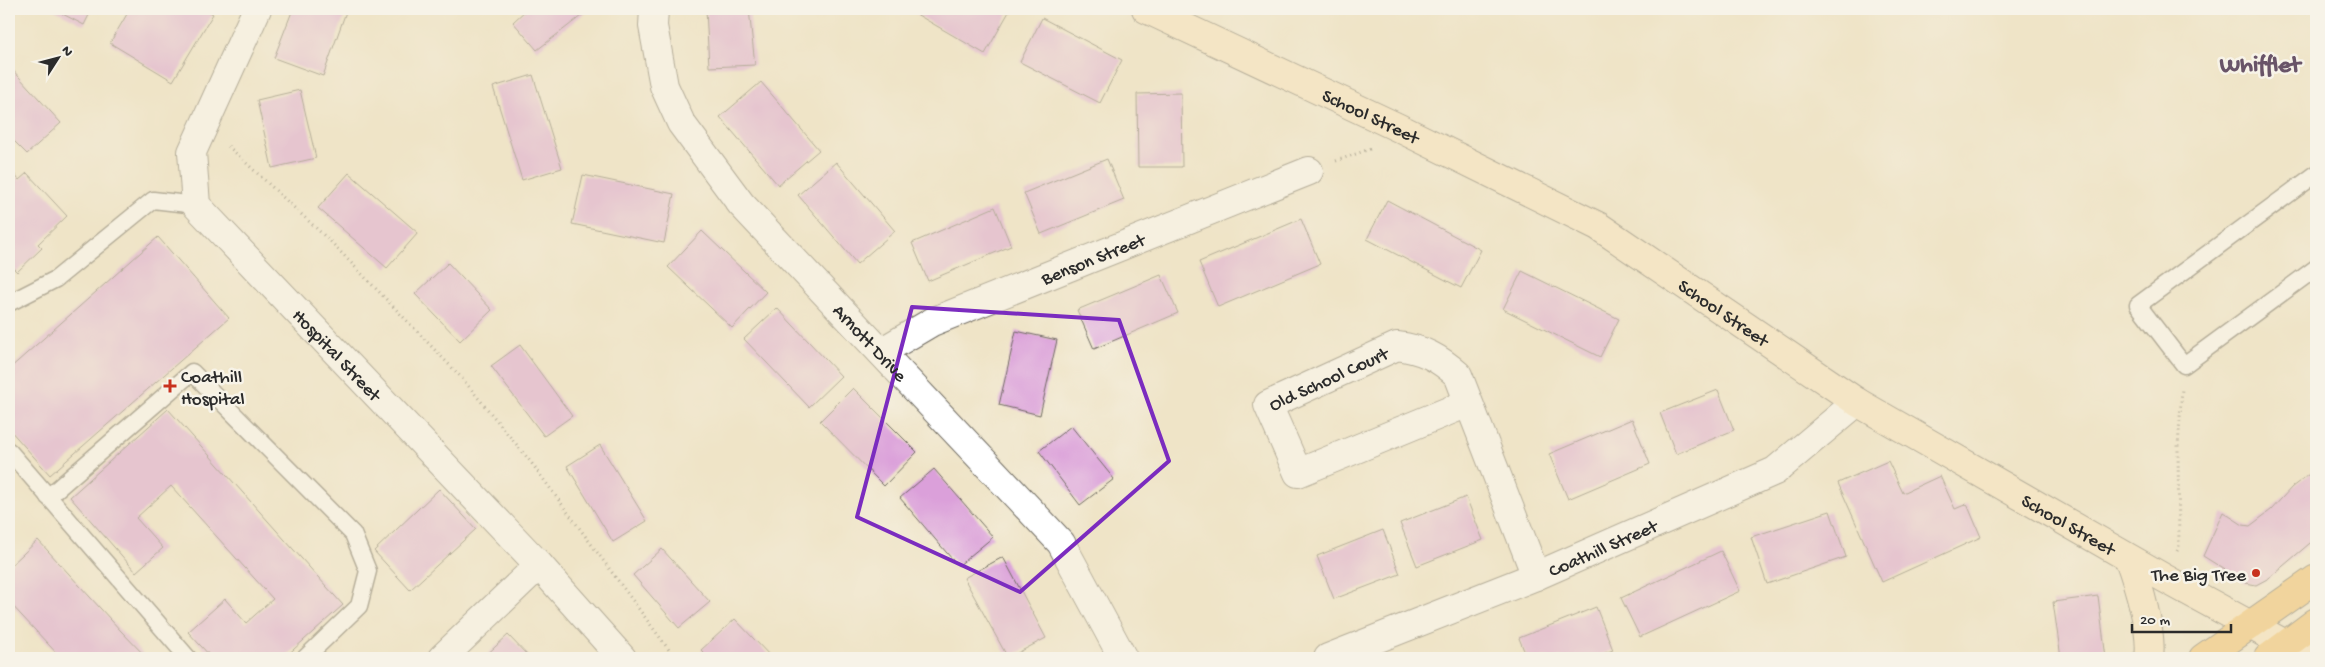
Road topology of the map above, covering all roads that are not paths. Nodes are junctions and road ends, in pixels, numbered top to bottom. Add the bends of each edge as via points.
1 (257, 9) edge
2 (654, 9) edge
3 (1146, 9) edge
4 (1309, 171) road end
5 (2316, 174) edge
6 (196, 205) junction
7 (2316, 268) edge
8 (9, 303) edge
9 (881, 352) junction
10 (1857, 402) junction
11 (1468, 403) junction
12 (9, 451) edge
13 (48, 497) junction
14 (2129, 559) junction
15 (539, 565) junction
16 (1536, 576) junction
17 (2316, 579) edge
18 (2316, 622) edge
19 (2252, 624) junction
20 (2316, 647) edge
21 (2278, 652) edge
22 (2316, 656) edge
23 (188, 658) edge
24 (305, 658) edge
25 (442, 658) edge
26 (622, 658) edge
27 (1123, 658) edge
28 (1329, 658) edge
29 (2150, 658) edge
30 (2203, 658) edge

1 - 6 street via 192,152
2 - 9 street, Arnott Drive via 653,26 664,86 681,123 741,204
3 - 10 street, School Street via 1598,226
4 - 9 street, Benson Street via 932,322
5 - 7 lane via 2138,306 2184,365
6 - 8 lane via 153,200 56,280
6 - 15 street, Hospital Street
9 - 27 street, Arnott Drive via 1062,543
10 - 14 street, School Street
10 - 16 street, Coathill Street via 1775,472
11 - 11 street, Old School Court via 1458,375 1442,361 1414,348 1398,346 1268,404 1298,473
11 - 16 street, Old School Court
12 - 13 lane
13 - 23 lane
13 - 24 lane via 192,372 353,534 368,571 360,606
14 - 19 street, School Street
14 - 29 street via 2146,621
15 - 25 street
15 - 26 street, Hospital Street
16 - 28 street, Coathill Street
17 - 19 main road
18 - 21 main road
19 - 21 street, School Street
19 - 30 main road
20 - 21 street
21 - 22 street, School Street

